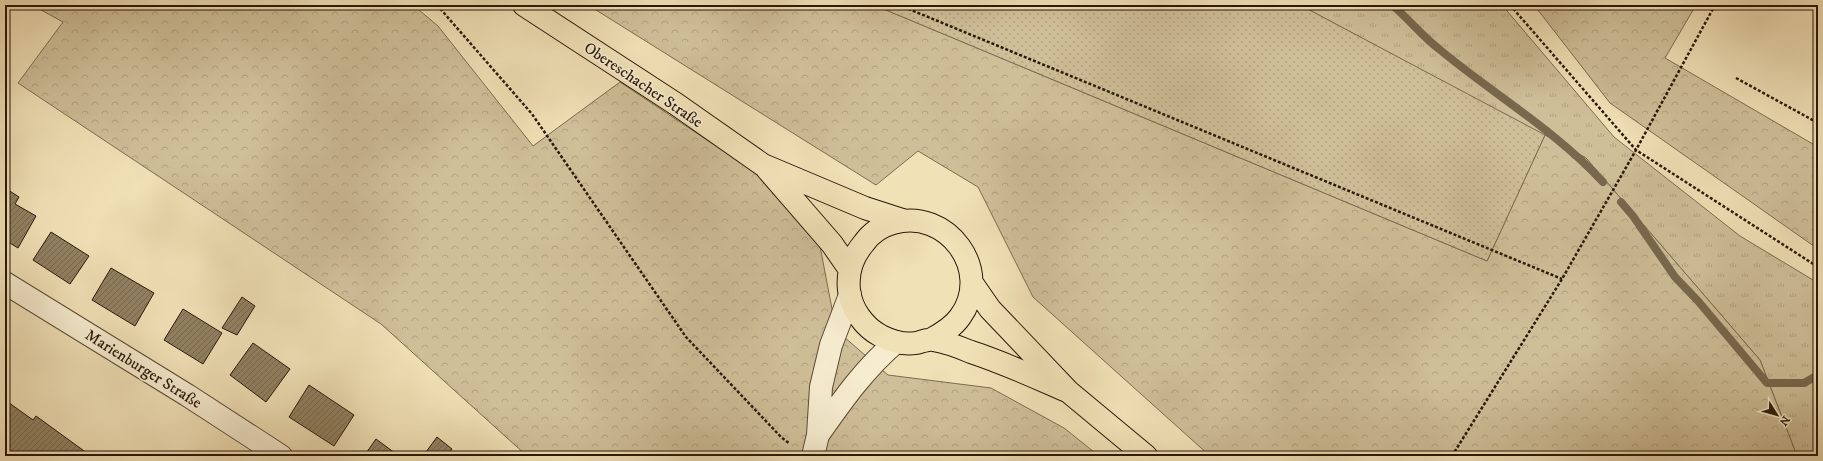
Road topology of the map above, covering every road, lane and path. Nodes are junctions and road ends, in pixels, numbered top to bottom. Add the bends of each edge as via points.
1 (437, 5) edge
2 (524, 5) edge
3 (899, 5) edge
4 (1510, 5) edge
5 (1714, 5) edge
6 (1736, 78) dead end
7 (1818, 123) edge
8 (1636, 150) junction
9 (763, 165) junction
10 (902, 220) junction
11 (1818, 267) edge
12 (850, 270) junction
13 (1562, 279) junction
14 (5, 283) edge
15 (972, 283) junction
16 (850, 295) junction
17 (932, 339) junction
18 (896, 342) junction
19 (1069, 392) junction
20 (818, 435) junction
21 (792, 446) dead end
22 (281, 456) edge
23 (813, 456) edge
24 (1146, 456) edge
25 (1452, 456) edge

1 - 21 path via 532,114 686,337
2 - 9 main road, Obereschacher Straße via 676,104
3 - 13 path
4 - 8 path
5 - 8 path
6 - 7 path
8 - 11 path
8 - 13 path
9 - 10 main road, Obereschacher Straße via 865,208
9 - 12 main road, Obereschacher Straße via 832,244
10 - 12 main road via 884,226 868,237 856,252
10 - 15 main road via 917,220 946,231 957,241 965,254
12 - 16 main road
13 - 25 path
14 - 22 street, Marienburger Straße via 194,399
15 - 17 main road via 969,301 960,317 948,330
15 - 19 main road via 990,309
16 - 18 main road via 856,311 866,325 880,336
16 - 20 street via 831,345 821,387
17 - 18 main road via 914,343
17 - 19 main road via 999,361
18 - 20 street via 876,359 852,386
19 - 24 main road
20 - 23 street

